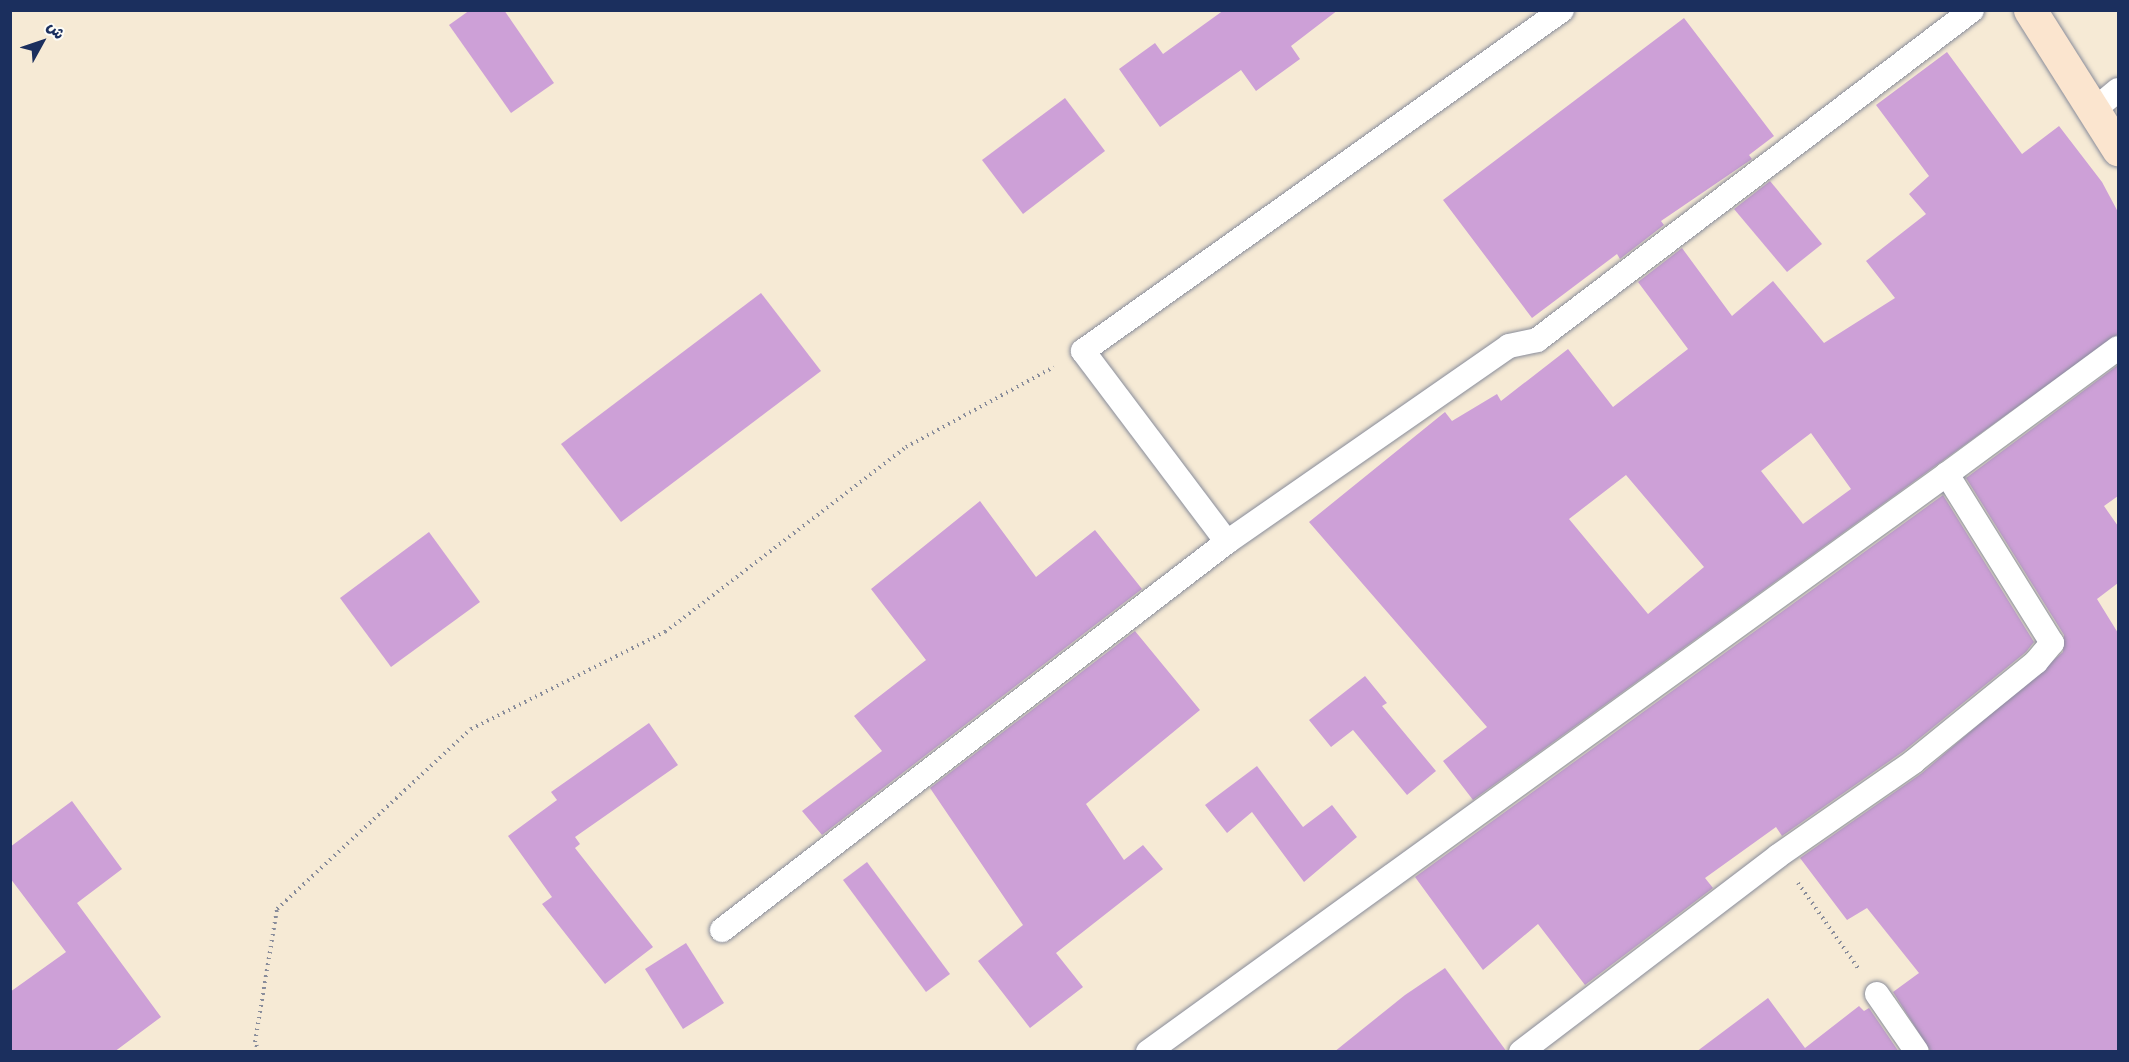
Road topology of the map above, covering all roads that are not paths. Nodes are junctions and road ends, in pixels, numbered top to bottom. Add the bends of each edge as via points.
1 (1562, 10) edge
2 (1972, 10) edge
3 (2030, 10) edge
4 (2106, 100) edge
5 (2118, 149) edge
6 (2118, 348) edge
7 (1947, 474) junction
8 (1227, 542) junction
9 (722, 930) dead end
10 (1877, 994) road end
11 (1148, 1052) edge
12 (1521, 1052) edge
13 (1917, 1052) edge

1 - 8 lane via 1083,351
2 - 8 lane via 1537,340 1509,346
3 - 4 main road
4 - 5 main road
6 - 7 lane
7 - 11 lane
7 - 12 lane via 2052,643 1982,709 1778,855
8 - 9 lane
10 - 13 lane

